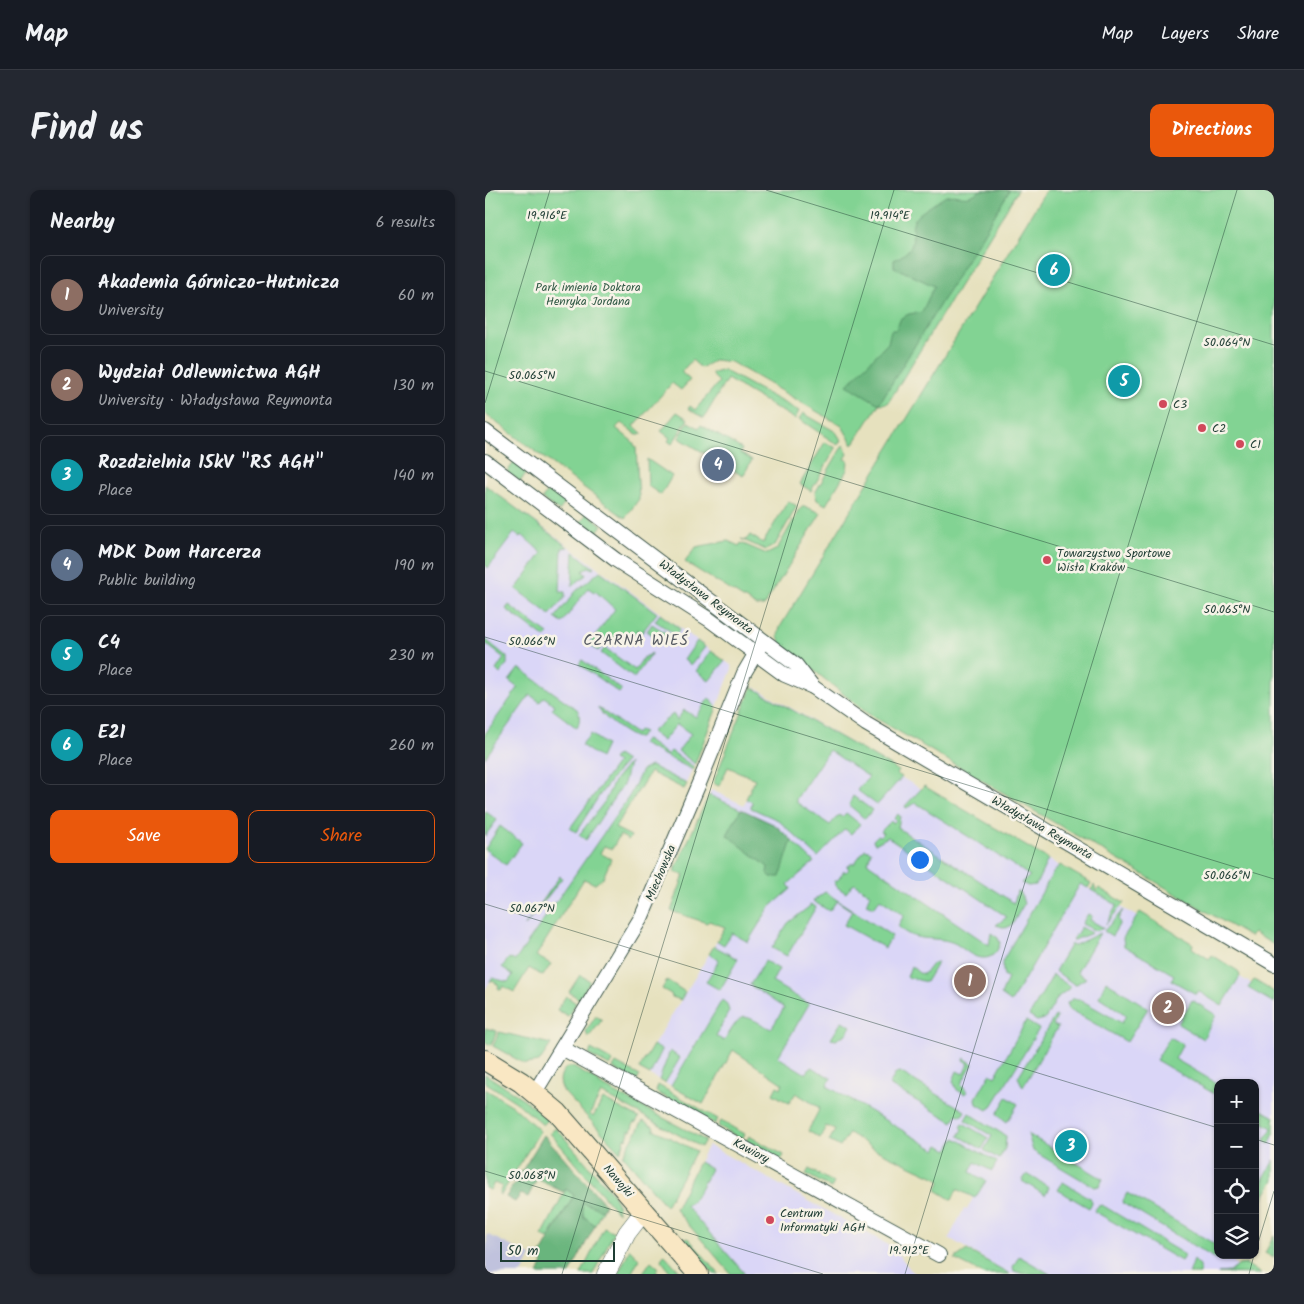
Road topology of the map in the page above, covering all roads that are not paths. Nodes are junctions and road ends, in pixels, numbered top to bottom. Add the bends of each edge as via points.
1 (485, 431) edge
2 (485, 462) edge
3 (617, 530) junction
4 (603, 550) junction
5 (763, 641) junction
6 (755, 652) junction
7 (813, 687) junction
8 (1274, 964) edge
9 (562, 1048) junction
10 (485, 1060) edge
11 (535, 1092) junction
12 (643, 1211) junction
13 (939, 1255) dead end
14 (607, 1274) edge
15 (697, 1274) edge

1 - 3 street, Władysława Reymonta
2 - 4 street, Władysława Reymonta
3 - 4 street
3 - 5 street, Władysława Reymonta
4 - 6 street, Władysława Reymonta
5 - 6 street, Miechowska
5 - 7 street, Władysława Reymonta via 796,666
6 - 7 street, Władysława Reymonta via 785,675
6 - 9 street, Miechowska via 743,673 642,916
7 - 8 street, Władysława Reymonta via 866,724
9 - 11 street, Miechowska
9 - 13 street, Kawiory
10 - 11 main road, Nawojki
11 - 12 main road, Nawojki via 568,1124
12 - 14 street via 627,1233
12 - 15 main road, Nawojki

